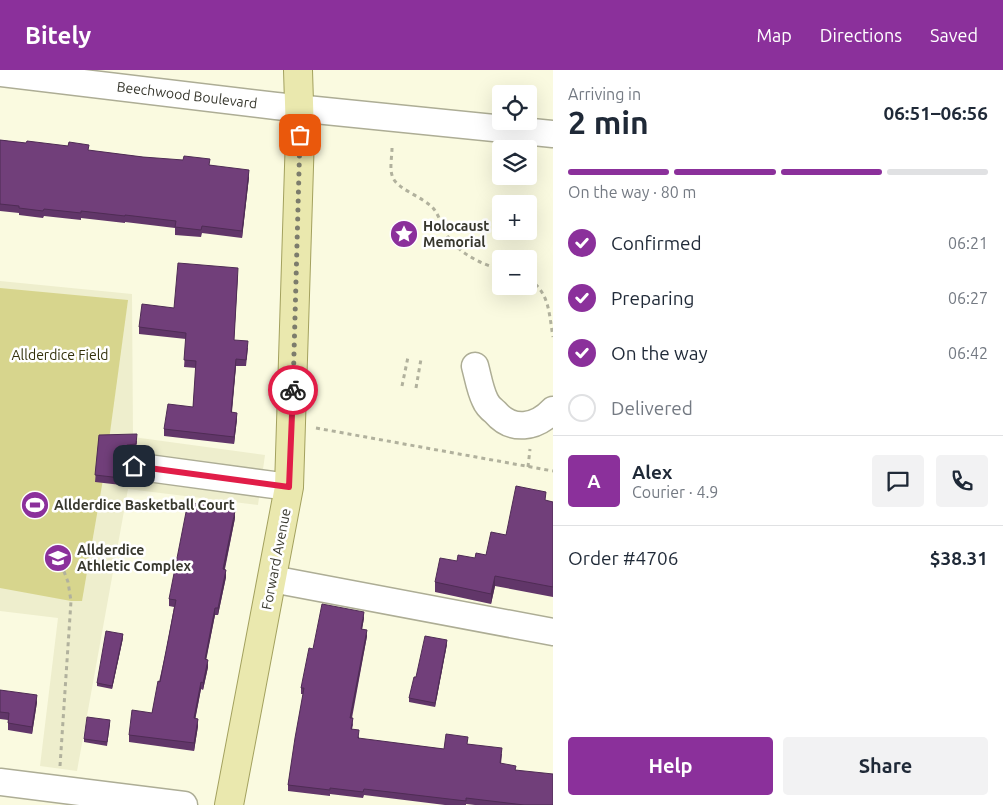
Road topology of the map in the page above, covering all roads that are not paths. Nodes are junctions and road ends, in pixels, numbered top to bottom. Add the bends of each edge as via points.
1 (298, 70) edge
2 (0, 73) edge
3 (301, 107) junction
4 (553, 134) edge
5 (475, 366) dead end
6 (553, 410) edge
7 (134, 466) dead end
8 (289, 487) junction
9 (272, 579) junction
10 (553, 632) edge
11 (0, 782) edge
12 (57, 797) edge
13 (184, 805) edge
14 (229, 805) edge

1 - 3 main road, Forward Avenue
2 - 3 street, Beechwood Boulevard
3 - 4 street, Beechwood Boulevard
3 - 8 main road, Forward Avenue
5 - 6 street via 485,402 501,420 518,426 532,424
7 - 8 street
8 - 9 main road, Forward Avenue
9 - 10 street
9 - 14 main road, Forward Avenue
11 - 12 street
12 - 13 street

